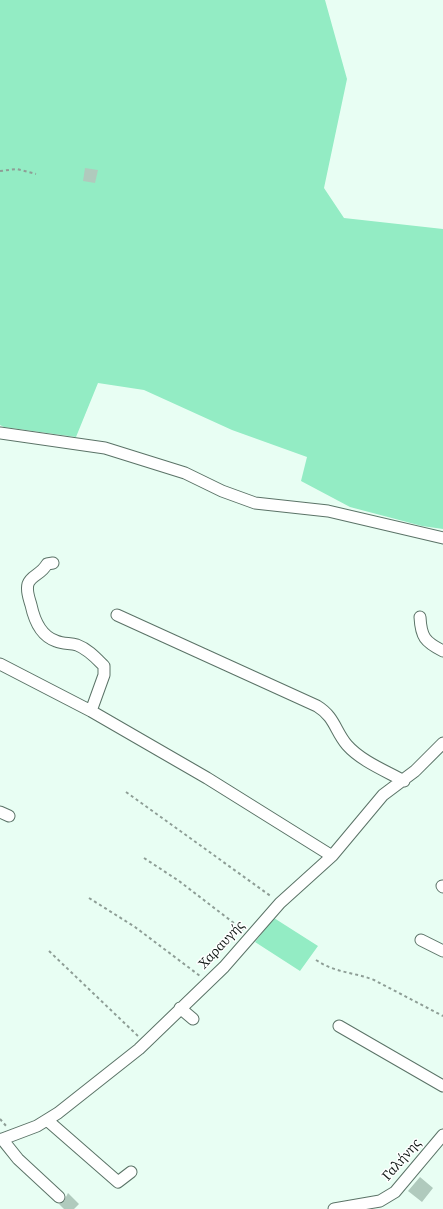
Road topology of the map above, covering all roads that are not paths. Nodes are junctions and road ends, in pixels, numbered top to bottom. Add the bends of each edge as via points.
1 (0, 433) edge
2 (443, 538) edge
3 (53, 563) dead end
4 (117, 615) dead end
5 (420, 617) dead end
6 (443, 651) edge
7 (0, 664) edge
8 (91, 711) junction
9 (443, 743) edge
10 (404, 781) junction
11 (332, 856) junction
12 (420, 940) dead end
13 (443, 951) edge
14 (180, 1008) junction
15 (193, 1019) dead end
16 (339, 1026) dead end
17 (443, 1086) edge
18 (47, 1120) junction
19 (443, 1135) edge
20 (1, 1139) edge
21 (131, 1172) dead end
22 (59, 1197) dead end
23 (334, 1209) edge

1 - 2 street via 105,448 185,473 255,503 328,511
3 - 8 street via 47,564 43,571 32,577 29,582 27,590 33,614 49,638 78,646 104,666 104,675
4 - 10 street via 318,706 331,716 344,740 355,752
5 - 6 street via 422,636
7 - 8 street
8 - 11 street via 207,778
9 - 10 street, Χαραυγής
10 - 11 street, Χαραυγής via 383,795
11 - 14 street, Χαραυγής via 280,902 210,980
12 - 13 street
14 - 15 street
14 - 18 street, Χαραυγής via 145,1042
16 - 17 street
18 - 20 street, Χαραυγής
18 - 21 street via 118,1182
19 - 23 street, Γαλήνης via 395,1192 380,1201
20 - 22 street via 18,1159

